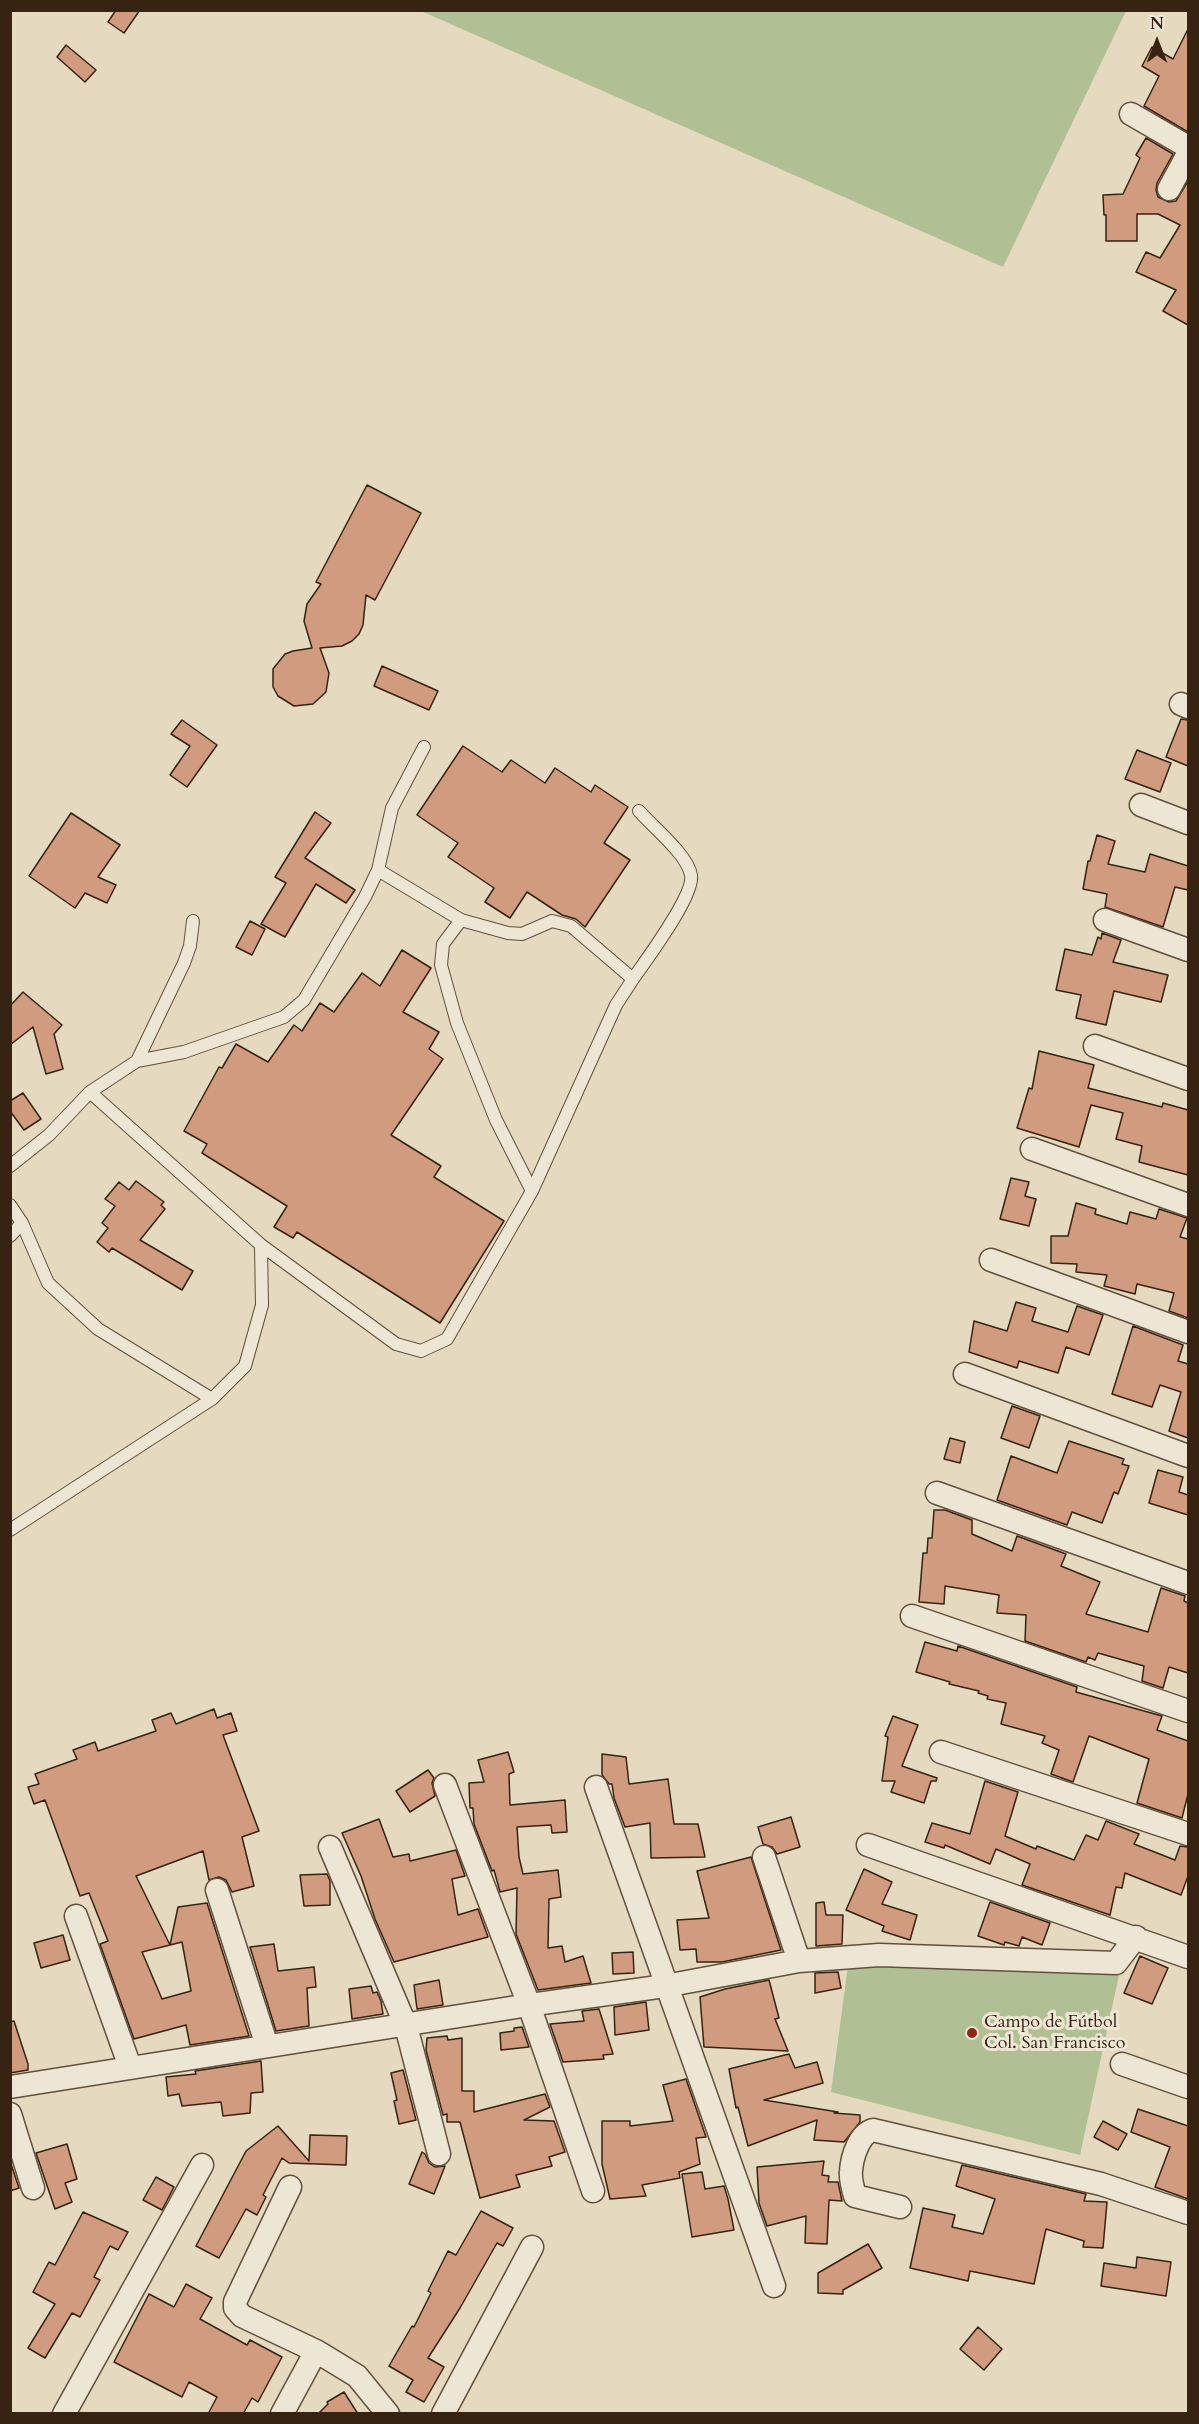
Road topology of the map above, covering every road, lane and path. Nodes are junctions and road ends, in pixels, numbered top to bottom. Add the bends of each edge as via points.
1 (1131, 114) dead end
2 (1188, 147) edge
3 (1188, 154) edge
4 (1169, 189) dead end
5 (424, 747) dead end
6 (1141, 806) dead end
7 (639, 811) dead end
8 (1188, 824) edge
9 (378, 870) junction
10 (461, 920) junction
11 (1105, 920) dead end
12 (193, 921) dead end
13 (1188, 950) edge
14 (633, 979) junction
15 (1095, 1046) dead end
16 (137, 1061) junction
17 (1188, 1079) edge
18 (90, 1092) junction
19 (1032, 1149) dead end
20 (10, 1166) edge
21 (532, 1191) junction
22 (10, 1205) edge
23 (1188, 1205) edge
24 (22, 1223) junction
25 (10, 1236) edge
26 (261, 1245) junction
27 (992, 1260) dead end
28 (1188, 1332) edge
29 (965, 1374) dead end
30 (212, 1399) junction
31 (1188, 1456) edge
32 (937, 1493) dead end
33 (10, 1530) edge
34 (1188, 1583) edge
35 (912, 1616) dead end
36 (1188, 1711) edge
37 (941, 1752) dead end
38 (445, 1785) dead end
39 (596, 1787) dead end
40 (1188, 1834) edge
41 (868, 1845) dead end
42 (330, 1847) dead end
43 (765, 1857) dead end
44 (217, 1890) dead end
45 (76, 1916) dead end
46 (1136, 1937) junction
47 (1188, 1957) edge
48 (799, 1961) junction
49 (666, 1986) junction
50 (530, 2005) junction
51 (406, 2026) junction
52 (267, 2046) junction
53 (1122, 2064) dead end
54 (130, 2067) junction
55 (10, 2087) edge
56 (1188, 2087) edge
57 (10, 2114) edge
58 (439, 2154) dead end
59 (202, 2165) dead end
60 (290, 2187) dead end
61 (33, 2188) dead end
62 (593, 2191) dead end
63 (900, 2206) dead end
64 (1188, 2213) edge
65 (532, 2247) dead end
66 (774, 2286) dead end
67 (316, 2351) junction
68 (64, 2414) edge
69 (282, 2414) edge
70 (388, 2414) edge
71 (443, 2414) edge

1 - 2 street
3 - 4 street
5 - 9 lane via 392,808
6 - 8 street
7 - 14 lane via 684,858 692,876 689,894
9 - 10 lane
9 - 16 lane via 304,1000 284,1017 184,1052
10 - 14 lane via 522,934 552,921 571,926
10 - 21 lane via 443,944 441,965 457,1023 496,1120
11 - 13 street
12 - 16 lane via 184,963
14 - 21 lane via 616,1005
15 - 17 street
16 - 18 lane
18 - 20 lane via 49,1135
18 - 26 lane
19 - 23 street
21 - 26 lane via 447,1339 421,1351 396,1344
22 - 24 lane
24 - 25 lane
24 - 30 lane via 48,1283 98,1329
26 - 30 lane via 262,1305 244,1366
27 - 28 street
29 - 31 street
30 - 33 lane
32 - 34 street
35 - 36 street
37 - 40 street
38 - 50 street
39 - 49 street
41 - 46 street
42 - 51 street
43 - 48 street
44 - 52 street
45 - 54 street
46 - 47 street
46 - 48 street via 1116,1963 879,1955
48 - 49 street
49 - 50 street
49 - 66 street
50 - 51 street
50 - 62 street
51 - 52 street
51 - 58 street
52 - 54 street
53 - 56 street
54 - 55 street
57 - 61 street
59 - 68 street
60 - 67 street via 235,2308 242,2316
63 - 64 street via 855,2196 850,2173 867,2132 873,2130 1101,2184
65 - 71 street
67 - 69 street
67 - 70 street via 357,2376

